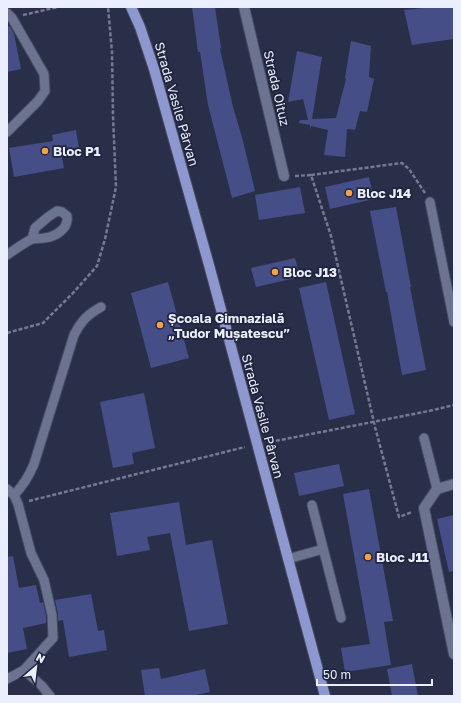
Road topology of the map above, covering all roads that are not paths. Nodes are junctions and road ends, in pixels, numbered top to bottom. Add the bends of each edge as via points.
1 (130, 7) edge
2 (244, 7) edge
3 (9, 15) edge
4 (7, 132) edge
5 (284, 176) road end
6 (430, 202) road end
7 (32, 239) dead end
8 (7, 255) edge
9 (101, 307) dead end
10 (454, 322) edge
11 (424, 438) dead end
12 (454, 484) edge
13 (7, 489) edge
14 (437, 489) junction
15 (16, 499) junction
16 (312, 505) dead end
17 (323, 549) junction
18 (288, 559) junction
19 (341, 618) dead end
20 (454, 654) edge
21 (24, 670) junction
22 (7, 679) edge
23 (50, 696) edge
24 (325, 696) edge

1 - 18 main road, Strada Vasile Pârvan via 140,27 154,69
2 - 5 street, Strada Oituz
3 - 4 lane via 44,74 45,91
6 - 10 lane
7 - 8 lane
9 - 15 lane via 82,321 74,335 34,464
11 - 14 lane
12 - 14 street
13 - 15 lane
14 - 20 street via 424,508
15 - 21 lane via 31,553 44,580 53,627 53,638
16 - 17 lane
17 - 18 lane
17 - 19 lane
18 - 24 main road, Strada Vasile Pârvan
21 - 22 lane
21 - 23 lane

